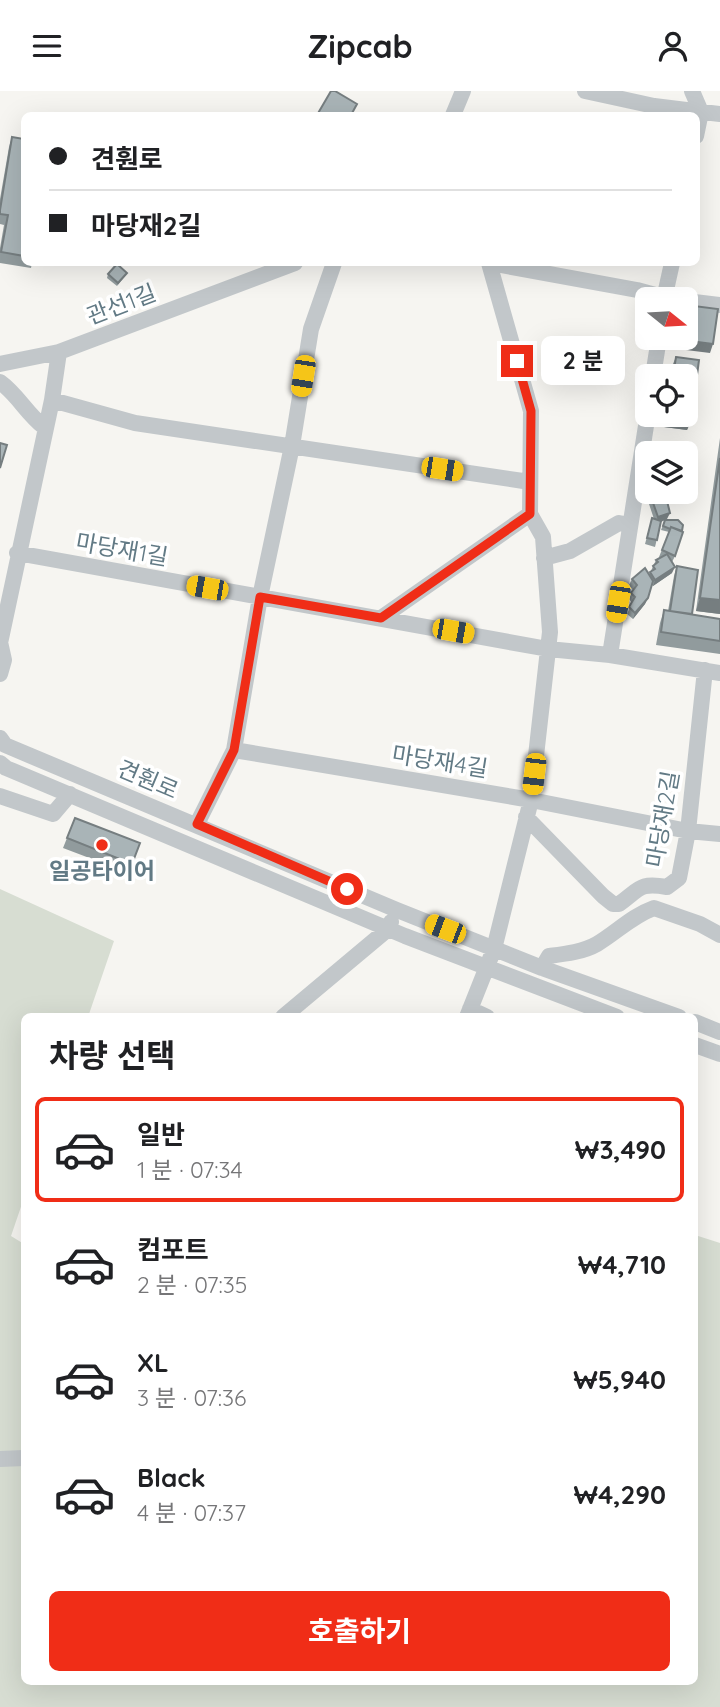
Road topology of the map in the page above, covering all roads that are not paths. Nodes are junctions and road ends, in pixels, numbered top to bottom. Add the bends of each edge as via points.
1 (463, 91) edge
2 (585, 91) edge
3 (692, 91) edge
4 (454, 112) edge
5 (694, 112) edge
6 (701, 113) junction
7 (720, 114) edge
8 (700, 118) edge
9 (287, 266) edge
10 (333, 266) edge
11 (491, 266) edge
12 (506, 266) edge
13 (671, 266) edge
14 (667, 287) edge
15 (635, 290) edge
16 (698, 302) edge
17 (720, 305) edge
18 (59, 352) junction
19 (0, 364) edge
20 (0, 382) edge
21 (52, 400) junction
22 (44, 427) junction
23 (646, 427) edge
24 (292, 446) junction
25 (530, 482) junction
26 (530, 514) junction
27 (630, 525) junction
28 (18, 553) junction
29 (544, 558) junction
30 (260, 597) junction
31 (381, 618) junction
32 (0, 643) edge
33 (548, 649) junction
34 (610, 655) junction
35 (712, 672) edge
36 (0, 674) edge
37 (0, 738) edge
38 (234, 750) junction
39 (0, 763) edge
40 (71, 794) junction
41 (0, 796) edge
42 (531, 800) junction
43 (526, 817) junction
44 (197, 824) junction
45 (688, 831) junction
46 (720, 834) edge
47 (397, 910) junction
48 (388, 929) junction
49 (720, 935) edge
50 (494, 949) junction
51 (486, 967) junction
52 (541, 968) junction
53 (288, 1013) edge
54 (469, 1013) edge
55 (607, 1013) edge
56 (668, 1013) edge
57 (698, 1023) edge
58 (720, 1032) edge
59 (698, 1046) edge
60 (720, 1054) edge
61 (21, 1458) edge
62 (0, 1459) edge

1 - 4 street
2 - 5 street
3 - 6 street
6 - 7 street
6 - 8 street
9 - 18 street, 관선1길
10 - 24 street via 311,329
11 - 25 street via 531,411
12 - 15 street
13 - 14 street
16 - 17 street
18 - 19 street, 관선1길
18 - 21 street
20 - 22 street
21 - 22 street
21 - 24 street via 135,423
22 - 28 street
23 - 27 street
24 - 25 street
24 - 30 street
25 - 26 street
26 - 29 street via 543,537
26 - 31 street
27 - 29 street via 619,523 570,551
27 - 34 street
28 - 30 street, 마당재1길
28 - 32 street
29 - 33 street
30 - 31 street, 마당재1길
30 - 38 street
31 - 33 street, 마당재2길
32 - 36 street via 4,660
33 - 34 street, 마당재2길
33 - 42 street
34 - 35 street, 마당재2길
35 - 45 street, 마당재2길
37 - 44 street, 견훤로 via 5,745
38 - 42 street, 마당재4길
38 - 44 street
39 - 40 street, 견훤로
40 - 41 street via 53,814
40 - 48 street, 견훤로
42 - 43 street
42 - 45 street, 마당재4길
43 - 45 street, 마당재2길 via 613,904 638,888 652,884 667,887 679,878
43 - 50 street
44 - 47 street, 견훤로
45 - 46 street, 마당재4길
47 - 48 street
47 - 50 street, 견훤로
48 - 51 street, 견훤로
48 - 53 street
49 - 52 street via 654,908 636,915 596,945 548,956
50 - 51 street
50 - 52 street, 견훤로
51 - 54 street
51 - 55 street, 견훤로
52 - 56 street, 견훤로
57 - 58 street
59 - 60 street
61 - 62 street

